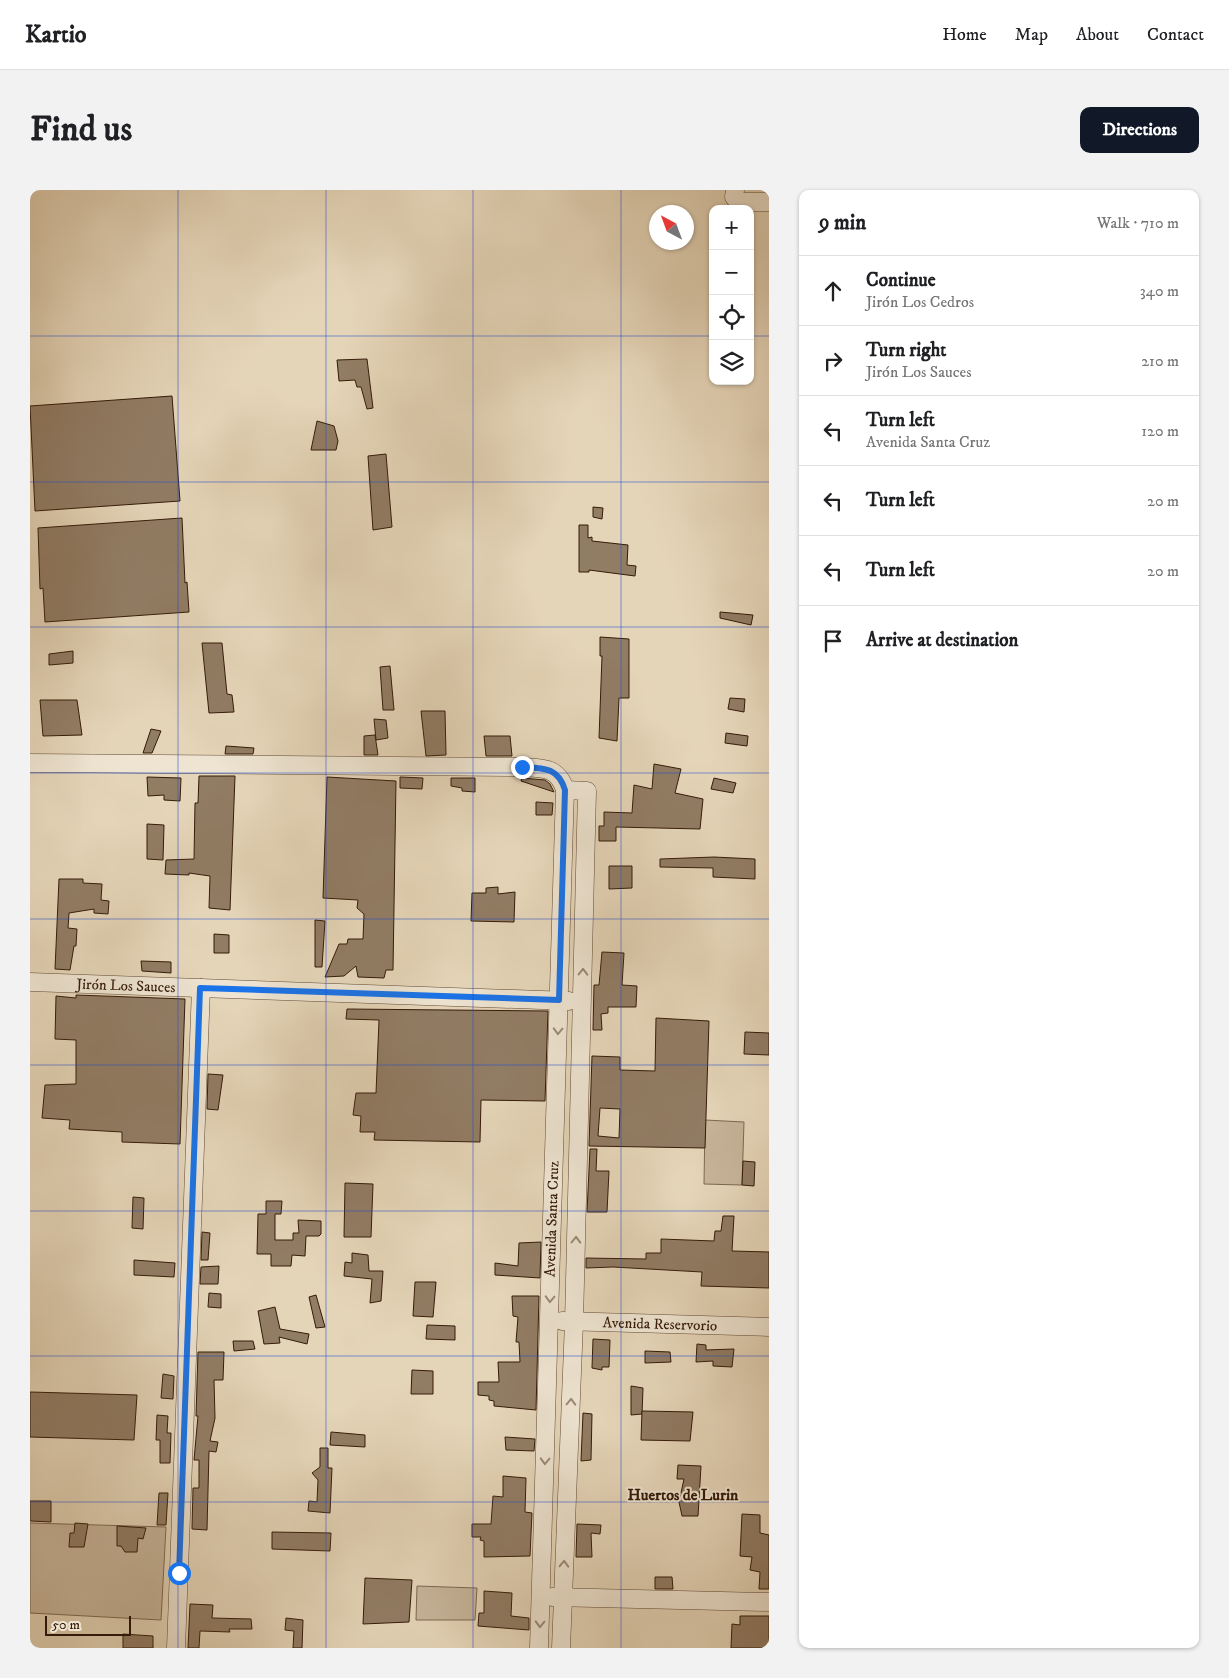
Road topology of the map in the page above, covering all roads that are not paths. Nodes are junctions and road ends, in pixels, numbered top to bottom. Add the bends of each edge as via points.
1 (734, 190) edge
2 (769, 202) edge
3 (30, 763) edge
4 (565, 790) junction
5 (30, 982) edge
6 (200, 988) junction
7 (559, 1000) junction
8 (582, 1001) junction
9 (549, 1321) junction
10 (574, 1322) junction
11 (769, 1327) edge
12 (541, 1596) junction
13 (563, 1597) junction
14 (769, 1602) edge
15 (176, 1648) edge
16 (539, 1648) edge
17 (560, 1648) edge

1 - 2 street via 738,202
3 - 4 street via 522,767 550,769 557,774
4 - 7 street, Avenida Santa Cruz
8 -> 4 street, Avenida Santa Cruz via 587,791
5 - 6 street, Jirón Los Sauces
6 - 7 street, Jirón Los Sauces
6 - 15 street
7 - 8 street, Jirón Los Sauces
7 -> 9 street, Avenida Santa Cruz
10 -> 8 street, Avenida Santa Cruz
9 - 10 street, Avenida Reservorio
9 -> 12 street, Avenida Santa Cruz
10 - 11 street, Avenida Reservorio
13 -> 10 street, Avenida Santa Cruz
12 - 13 street
12 -> 16 street, Avenida Santa Cruz
13 - 14 street
13 - 17 street, Avenida Santa Cruz

